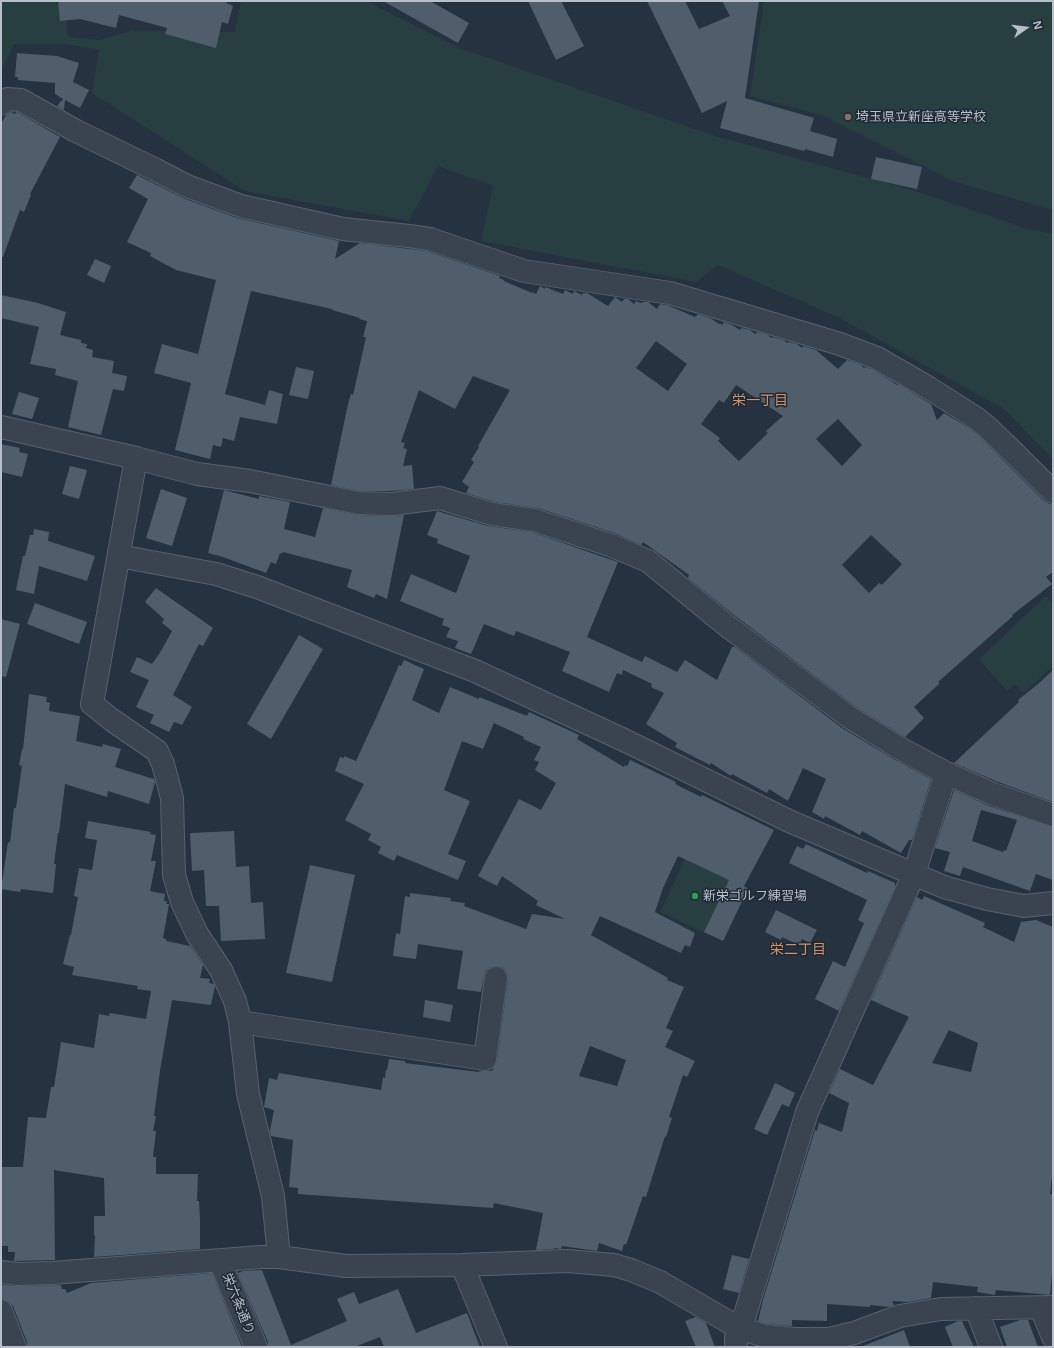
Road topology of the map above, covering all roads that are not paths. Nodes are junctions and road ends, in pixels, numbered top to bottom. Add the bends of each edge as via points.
1 (1, 104) edge
2 (1, 427) edge
3 (136, 458) junction
4 (1053, 492) edge
5 (119, 556) junction
6 (946, 773) junction
7 (1053, 815) edge
8 (914, 874) junction
9 (1053, 903) edge
10 (496, 978) dead end
11 (240, 1022) junction
12 (279, 1257) junction
13 (220, 1261) junction
14 (462, 1265) junction
15 (1, 1272) edge
16 (976, 1308) junction
17 (1047, 1308) edge
18 (1, 1311) edge
19 (738, 1337) edge
20 (1053, 1337) edge
21 (15, 1347) edge
22 (256, 1347) edge
23 (496, 1347) edge
24 (991, 1347) edge

1 - 4 street via 7,99 21,100 76,131 187,186 241,206 343,229 430,239 524,271 670,293 840,344 876,358 976,418
2 - 3 street
3 - 5 street
3 - 6 street via 197,474 250,481 359,503 392,504 440,498 492,514 534,520 610,545 648,561 726,625 849,717
5 - 8 street via 216,574 257,587 469,668 789,821
5 - 11 street via 92,704 157,751 172,798 174,875 182,902 197,934 221,970 235,1001
6 - 7 street via 993,794
6 - 8 street
8 - 9 street via 944,887 987,899 1024,906
8 - 19 street via 808,1112
10 - 11 street via 485,1059
11 - 12 street via 248,1094 273,1196
12 - 13 street
12 - 14 street via 346,1266
13 - 15 street via 52,1273
13 - 22 street, 栄六条通り
14 - 19 street via 568,1262 614,1265 660,1282
14 - 23 street
16 - 17 street
16 - 19 street via 941,1309 900,1316 854,1333 829,1338 811,1340 765,1336
16 - 24 street
17 - 20 street
18 - 21 street

